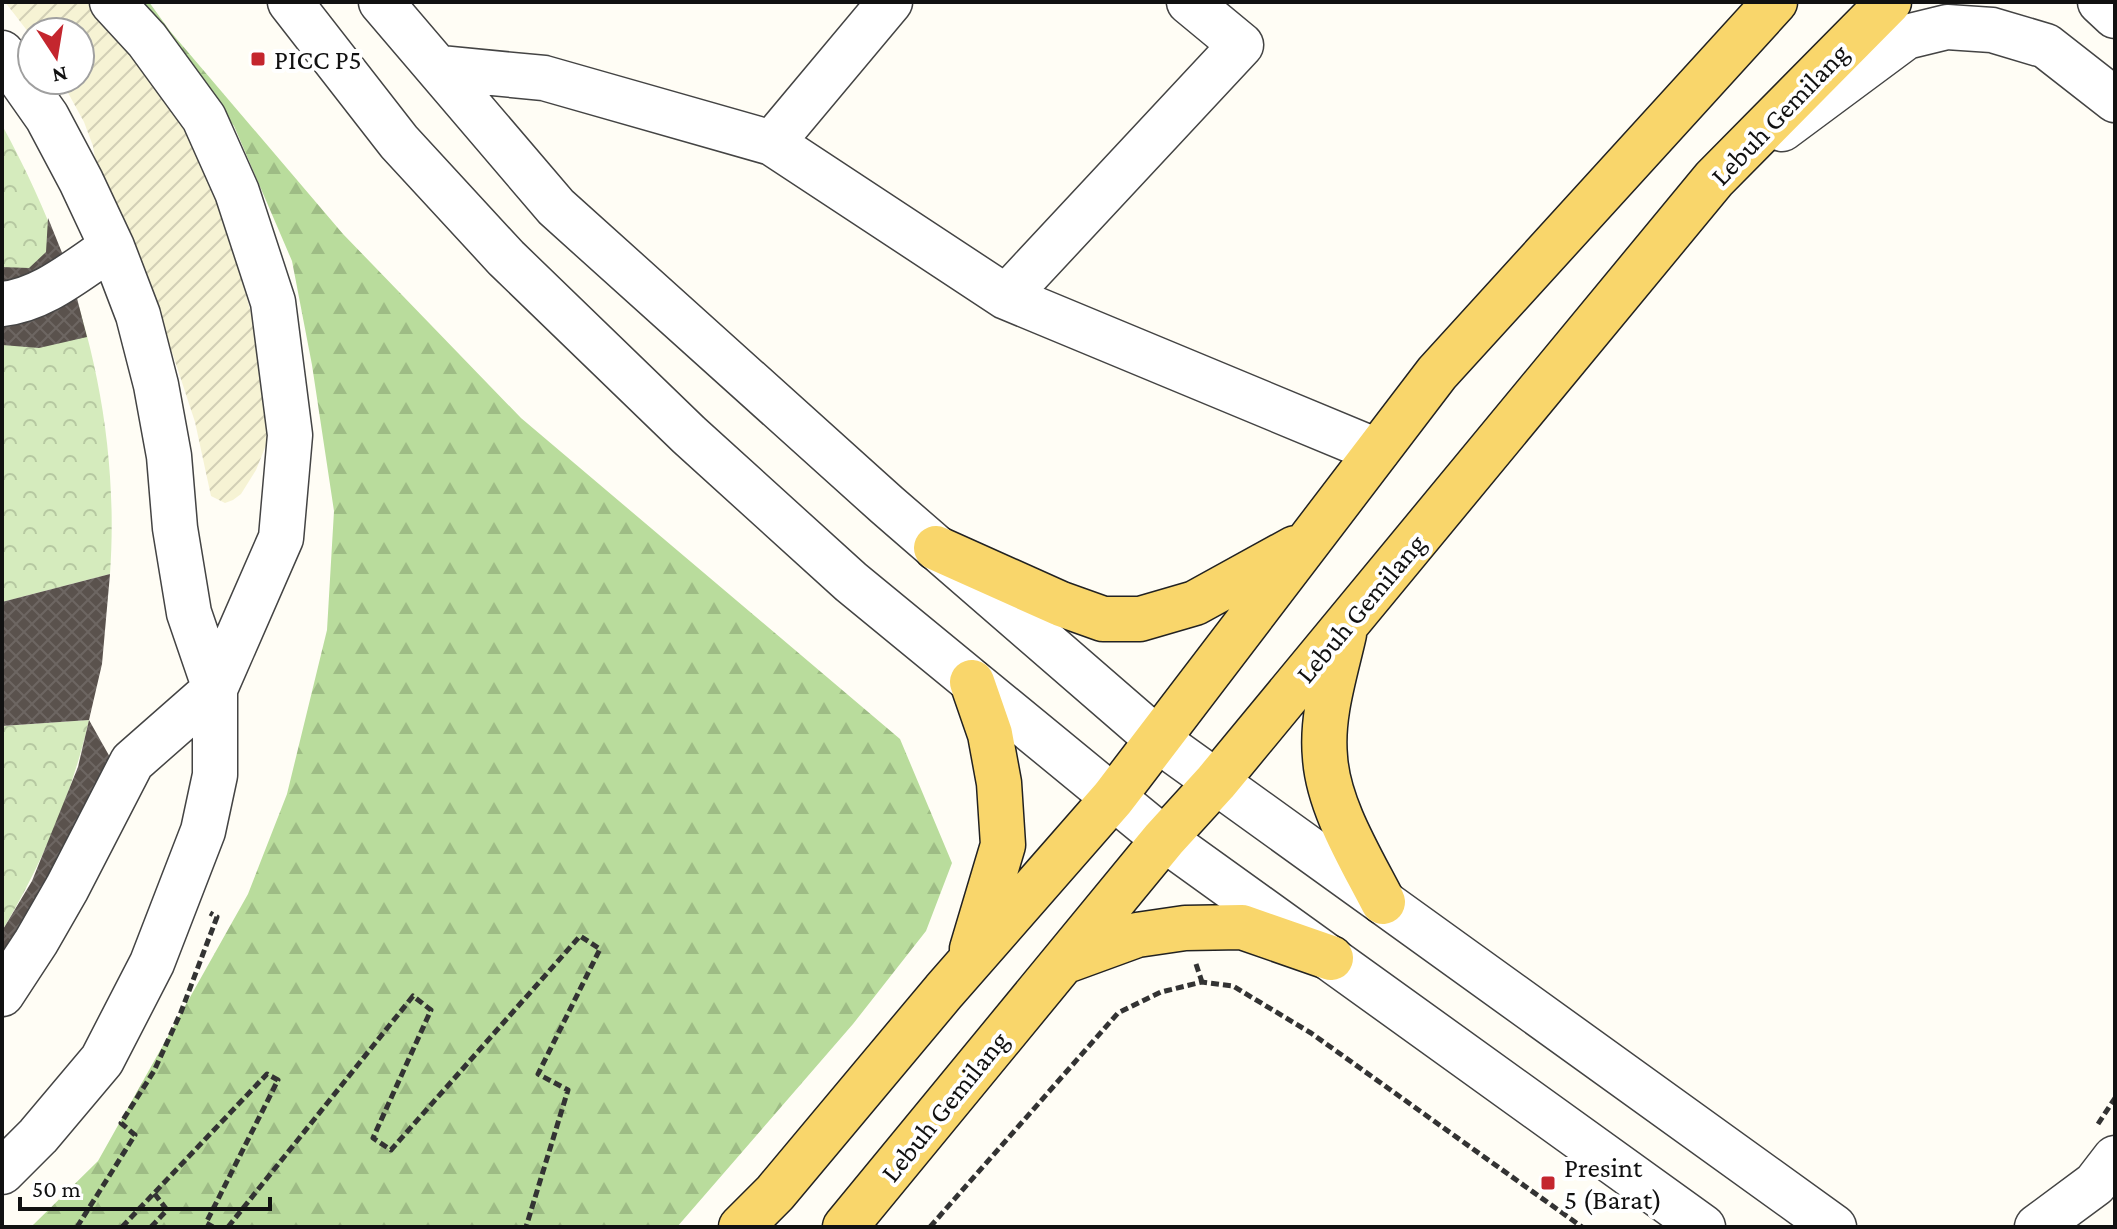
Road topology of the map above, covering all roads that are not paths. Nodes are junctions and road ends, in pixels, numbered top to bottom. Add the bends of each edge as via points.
1 (112, 2) edge
2 (290, 2) edge
3 (381, 2) edge
4 (890, 2) edge
5 (1189, 2) edge
6 (1775, 2) edge
7 (1889, 2) edge
8 (2100, 2) edge
9 (2115, 16) edge
10 (2, 53) edge
11 (440, 68) junction
12 (2115, 100) edge
13 (772, 143) junction
14 (1714, 179) junction
15 (112, 247) junction
16 (1006, 297) junction
17 (2, 304) edge
18 (1377, 451) junction
19 (1310, 540) junction
20 (936, 548) junction
21 (1346, 624) junction
22 (972, 682) junction
23 (215, 689) junction
24 (1158, 740) junction
25 (1216, 782) junction
26 (1113, 798) junction
27 (1164, 839) junction
28 (1383, 902) junction
29 (1331, 958) junction
30 (1062, 962) junction
31 (968, 963) junction
32 (2, 994) edge
33 (2105, 1171) edge
34 (2, 1172) edge
35 (741, 1227) edge
36 (845, 1227) edge
37 (1703, 1227) edge
38 (1834, 1227) edge
39 (2037, 1227) edge
40 (2085, 1227) edge

1 - 23 street via 204,118 237,192 273,302 290,435 281,538
2 - 22 street via 399,142 506,258 724,467
3 - 11 street
4 - 13 street
5 - 16 street via 1241,45
6 - 18 main road via 1437,373
7 - 14 main road, Lebuh Gemilang
8 - 9 street
10 - 15 street via 47,117
11 - 13 street via 544,78
11 - 20 street via 556,207
12 - 14 street via 2046,46 1992,30 1947,27 1906,37
13 - 16 street
14 - 21 main road, Lebuh Gemilang
15 - 17 street via 41,293
15 - 23 street via 138,315 156,385 189,613
16 - 18 street
18 - 19 main road
19 - 20 main road via 1195,603 1140,619 1103,619
19 - 24 main road
20 - 24 street
21 - 25 main road, Lebuh Gemilang
21 - 28 main road via 1327,710 1324,759 1340,817
22 - 26 street
22 - 31 main road via 990,734 1003,845
23 - 32 street via 132,762 67,888
23 - 34 street via 215,775 203,831 152,963 102,1060
24 - 25 street
24 - 26 main road
25 - 27 main road, Lebuh Gemilang
25 - 28 street
26 - 27 street
26 - 31 main road
27 - 29 street
27 - 30 main road, Lebuh Gemilang
28 - 38 street
29 - 30 main road via 1242,927 1137,935
29 - 37 street
30 - 36 main road, Lebuh Gemilang
31 - 35 main road
33 - 39 street
33 - 40 street

